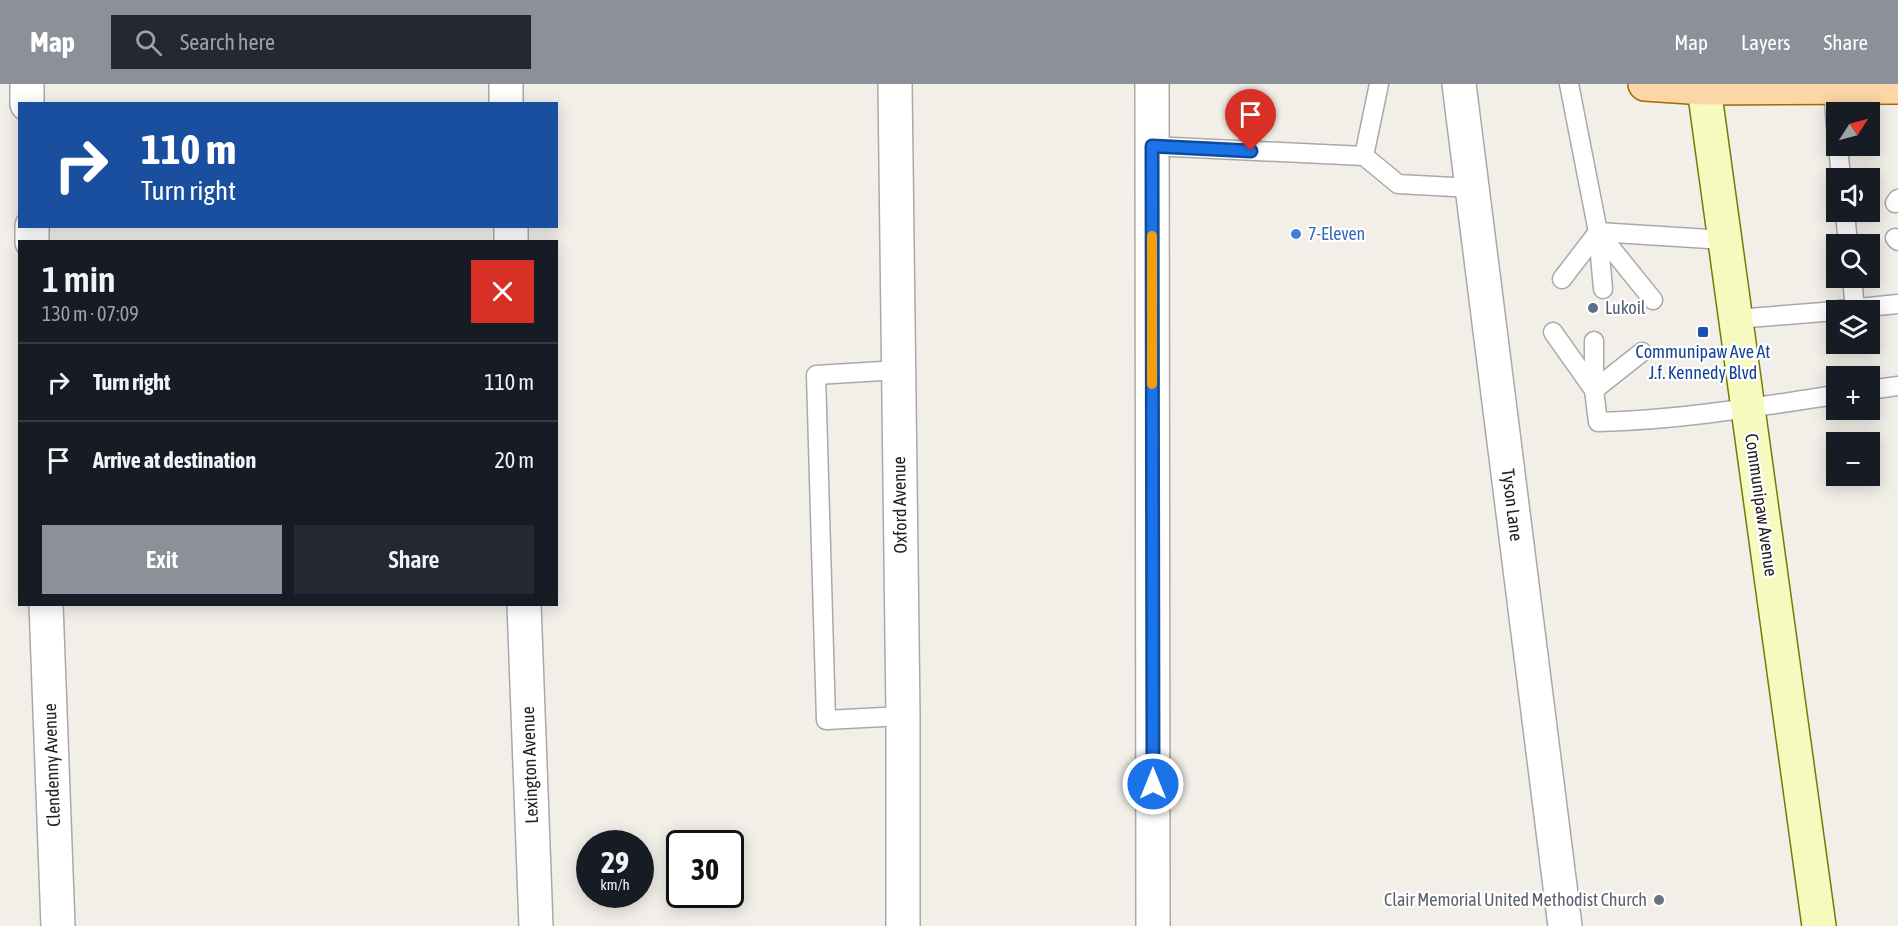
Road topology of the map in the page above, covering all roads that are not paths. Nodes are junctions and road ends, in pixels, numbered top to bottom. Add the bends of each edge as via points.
1 (27, 84) edge
2 (506, 84) edge
3 (895, 84) edge
4 (1152, 84) edge
5 (1379, 84) edge
6 (1459, 84) edge
7 (1569, 84) edge
8 (1645, 84) edge
9 (1704, 86) edge
10 (1898, 87) edge
11 (1833, 88) junction
12 (27, 102) edge
13 (506, 102) edge
14 (1834, 102) edge
15 (1152, 146) junction
16 (1364, 156) junction
17 (1472, 188) junction
18 (1598, 232) junction
19 (1725, 240) junction
20 (1562, 279) dead end
21 (1603, 289) dead end
22 (1653, 300) dead end
23 (1898, 304) edge
24 (1880, 306) edge
25 (1826, 311) edge
26 (1736, 319) junction
27 (1553, 332) dead end
28 (1594, 341) dead end
29 (1642, 352) dead end
30 (899, 370) junction
31 (1898, 386) edge
32 (1880, 388) edge
33 (1594, 390) junction
34 (1826, 396) edge
35 (1748, 408) junction
36 (46, 606) edge
37 (524, 606) edge
38 (903, 716) junction
39 (58, 926) edge
40 (536, 926) edge
41 (903, 926) edge
42 (1153, 926) edge
43 (1565, 926) edge
44 (1819, 926) edge

1 - 12 street
2 - 13 street
3 - 30 street, Oxford Avenue
4 - 15 street
5 - 16 lane
6 - 17 street, Tyson Lane
7 - 18 lane
8 - 9 main road
9 - 11 main road
9 - 19 main road, Communipaw Avenue
10 - 11 main road
11 - 14 lane
15 - 16 lane
15 - 42 street
16 - 17 lane via 1398,184
17 - 43 street, Tyson Lane
18 - 19 lane
18 - 20 lane
18 - 21 lane
18 - 22 lane
19 - 26 main road, Communipaw Avenue
23 - 24 lane
25 - 26 lane
26 - 35 main road, Communipaw Avenue
27 - 33 lane
28 - 33 lane
29 - 33 lane
30 - 38 street, Oxford Avenue
30 - 38 lane via 816,375 826,720
31 - 32 lane
33 - 35 lane via 1598,422
34 - 35 lane
35 - 44 main road, Communipaw Avenue
36 - 39 street, Clendenny Avenue
37 - 40 street, Lexington Avenue
38 - 41 street, Oxford Avenue

